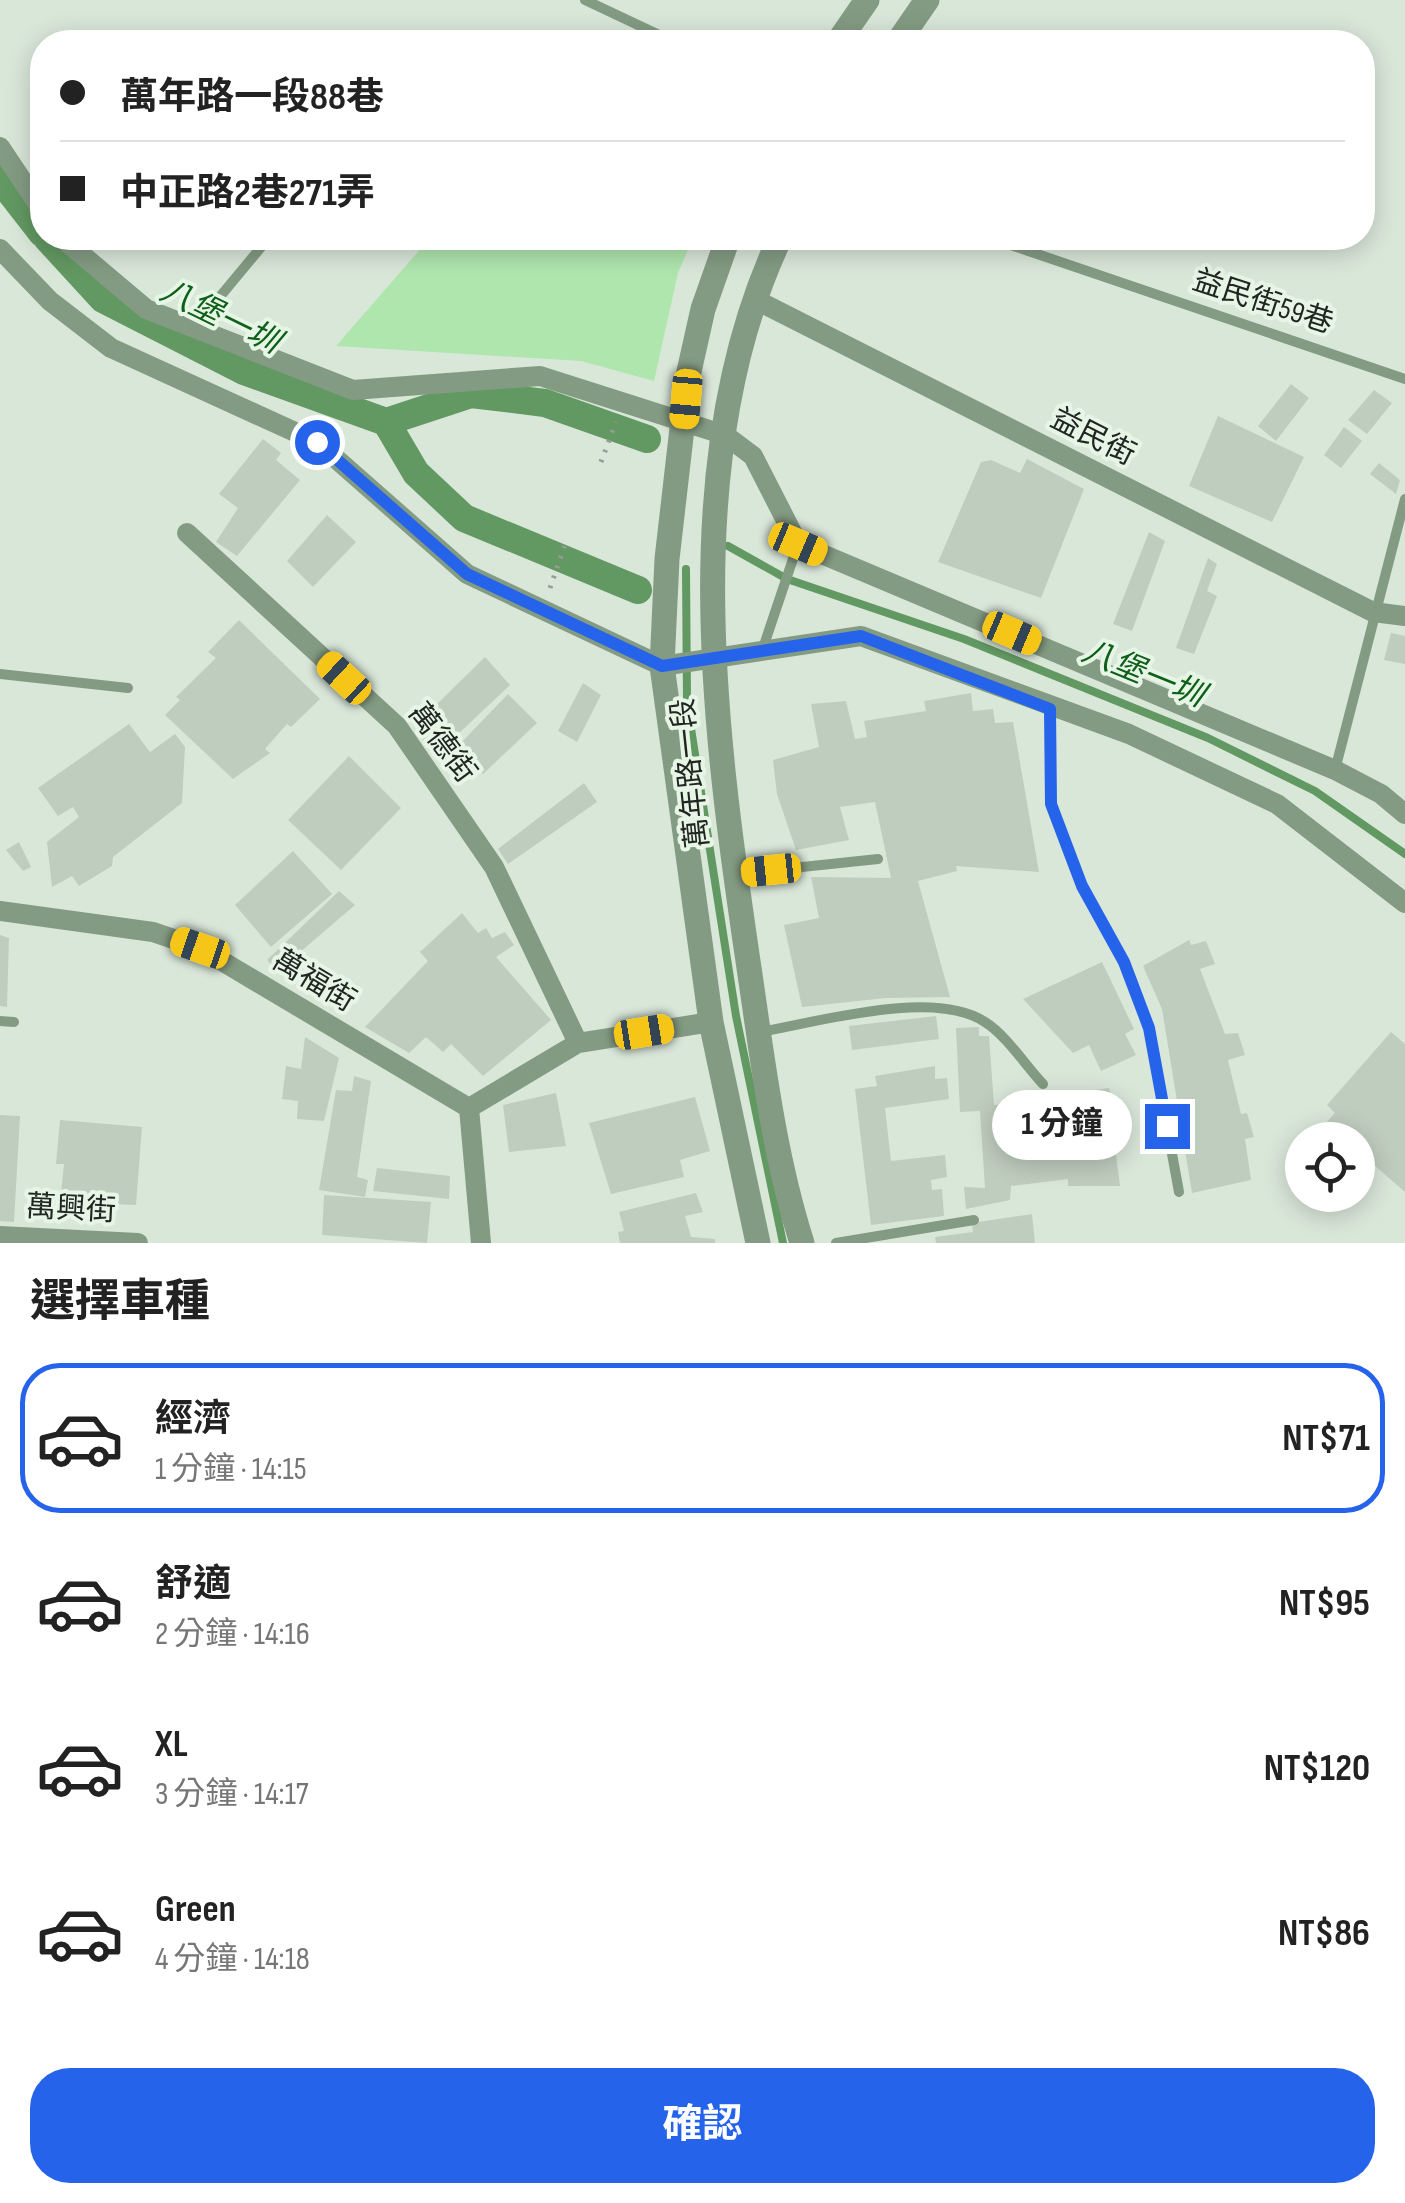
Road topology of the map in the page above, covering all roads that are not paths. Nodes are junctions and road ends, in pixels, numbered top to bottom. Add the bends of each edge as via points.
1 (585, 0) edge
2 (866, 0) edge
3 (927, 0) edge
4 (649, 30) edge
5 (846, 30) edge
6 (906, 30) edge
7 (0, 147) edge
8 (30, 192) edge
9 (0, 249) edge
10 (76, 250) edge
11 (259, 250) edge
12 (724, 250) edge
13 (775, 250) edge
14 (1025, 250) edge
15 (756, 300) junction
16 (194, 328) junction
17 (1405, 379) edge
18 (684, 423) junction
19 (725, 435) junction
20 (1405, 499) edge
21 (187, 533) dead end
22 (798, 544) junction
23 (1373, 612) junction
24 (1405, 616) edge
25 (762, 652) junction
26 (712, 662) junction
27 (662, 666) junction
28 (0, 674) edge
29 (128, 688) dead end
30 (1050, 709) junction
31 (1335, 770) junction
32 (1405, 814) edge
33 (878, 858) dead end
34 (735, 874) junction
35 (1405, 903) edge
36 (0, 911) edge
37 (0, 1021) edge
38 (14, 1022) dead end
39 (711, 1022) junction
40 (758, 1032) junction
41 (578, 1042) junction
42 (1043, 1084) dead end
43 (469, 1108) junction
44 (1180, 1192) dead end
45 (974, 1220) dead end
46 (0, 1236) edge
47 (138, 1243) edge
48 (481, 1243) edge
49 (758, 1243) edge
50 (802, 1243) edge
51 (836, 1243) edge

1 - 4 lane
2 - 5 street
3 - 6 street
7 - 8 street
9 - 27 street via 50,301 111,348 317,442 467,574
10 - 16 street via 146,309
11 - 16 lane
12 - 18 street, 萬年路一段 via 703,309
13 - 15 street, 萬年路一段
14 - 17 lane, 益民街59巷
15 - 19 street, 萬年路一段
15 - 23 street, 益民街
16 - 18 street via 354,390 540,376
18 - 19 street
18 - 27 street, 萬年路一段
19 - 22 street via 753,456
19 - 26 street, 萬年路一段
20 - 23 lane
21 - 41 street, 萬德街 via 396,726 494,867
22 - 25 lane
22 - 31 street
23 - 24 street, 益民街
23 - 31 lane
25 - 26 street
25 - 30 street via 861,636
26 - 27 street
26 - 34 street, 萬年路一段
27 - 39 street, 萬年路一段
28 - 29 lane
30 - 35 street via 1129,734 1277,804
30 - 44 lane via 1051,804 1149,1028
31 - 32 street
33 - 34 lane
34 - 40 street, 萬年路一段
36 - 43 street, 萬福街 via 153,932 200,948
37 - 38 lane
39 - 41 street
39 - 49 street, 萬年路一段
40 - 42 lane via 948,1006 986,1022
40 - 50 street, 萬年路一段
41 - 43 street
43 - 48 street
45 - 51 lane
46 - 47 street, 萬興街

